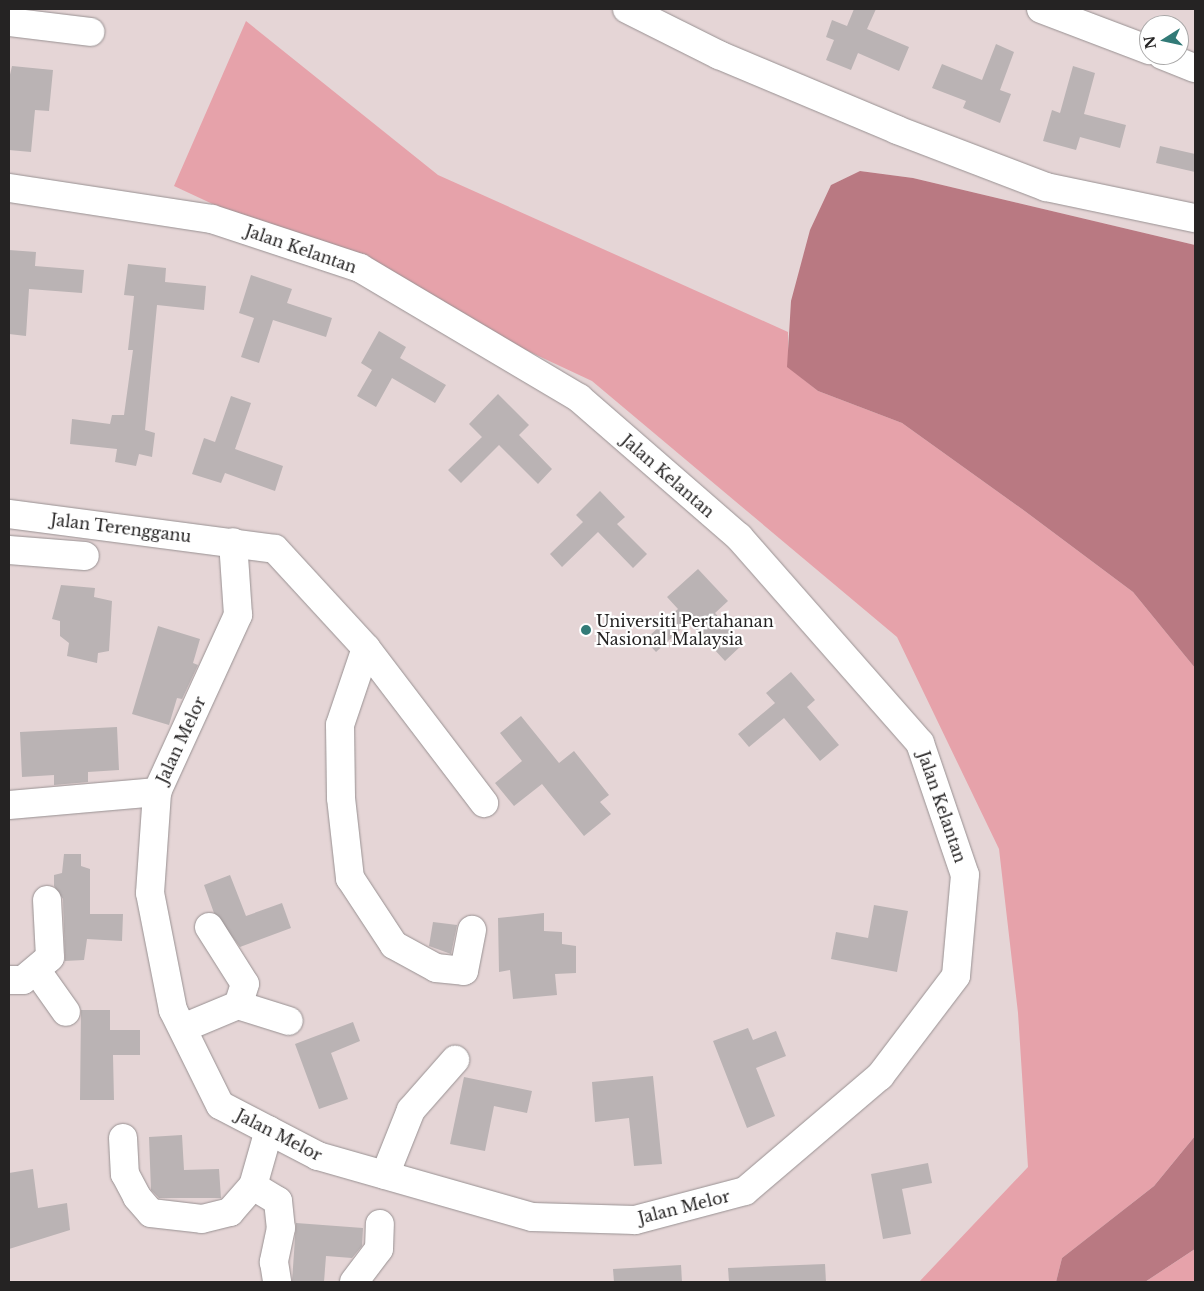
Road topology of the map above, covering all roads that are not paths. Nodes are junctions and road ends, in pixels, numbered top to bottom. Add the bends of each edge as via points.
1 (627, 9) edge
2 (1041, 9) edge
3 (9, 22) edge
4 (90, 32) dead end
5 (1139, 46) edge
6 (9, 188) edge
7 (1195, 218) edge
8 (9, 514) edge
9 (233, 542) junction
10 (9, 550) edge
11 (85, 556) dead end
12 (366, 648) junction
13 (157, 792) junction
14 (484, 803) dead end
15 (9, 805) edge
16 (47, 900) dead end
17 (209, 927) dead end
18 (472, 930) dead end
19 (37, 971) junction
20 (9, 980) edge
21 (238, 1005) junction
22 (66, 1012) dead end
23 (290, 1021) dead end
24 (183, 1028) junction
25 (455, 1060) dead end
26 (880, 1076) joint
27 (269, 1130) junction
28 (123, 1138) dead end
29 (385, 1175) junction
30 (253, 1186) junction
31 (380, 1224) dead end
32 (277, 1282) edge
33 (354, 1282) edge

1 - 7 street via 719,55 897,130 1046,187
2 - 5 street
3 - 4 street
6 - 26 street, Jalan Kelantan via 212,219 360,268 579,398 739,537 920,743 965,875 956,976
8 - 9 street, Jalan Terengganu
9 - 12 street, Jalan Terengganu via 275,549
9 - 13 street, Jalan Melor via 238,615
10 - 11 street
12 - 14 street, Jalan Terengganu
12 - 18 street via 340,726 341,798 350,878 394,945 436,968 464,971
13 - 15 street
13 - 24 street, Jalan Melor via 150,892 174,1010
16 - 19 street via 50,957
17 - 21 street via 245,984
19 - 20 street via 23,980
19 - 22 street
21 - 23 street
21 - 24 street
24 - 27 street, Jalan Melor via 220,1105
25 - 29 street via 411,1110
26 - 29 street, Jalan Melor via 745,1191 635,1220 532,1217
27 - 29 street, Jalan Melor via 318,1156
27 - 30 street
28 - 30 street via 125,1174 136,1197 151,1213 202,1219 230,1212
30 - 32 street via 278,1201 281,1228 274,1262
31 - 33 street via 379,1249

